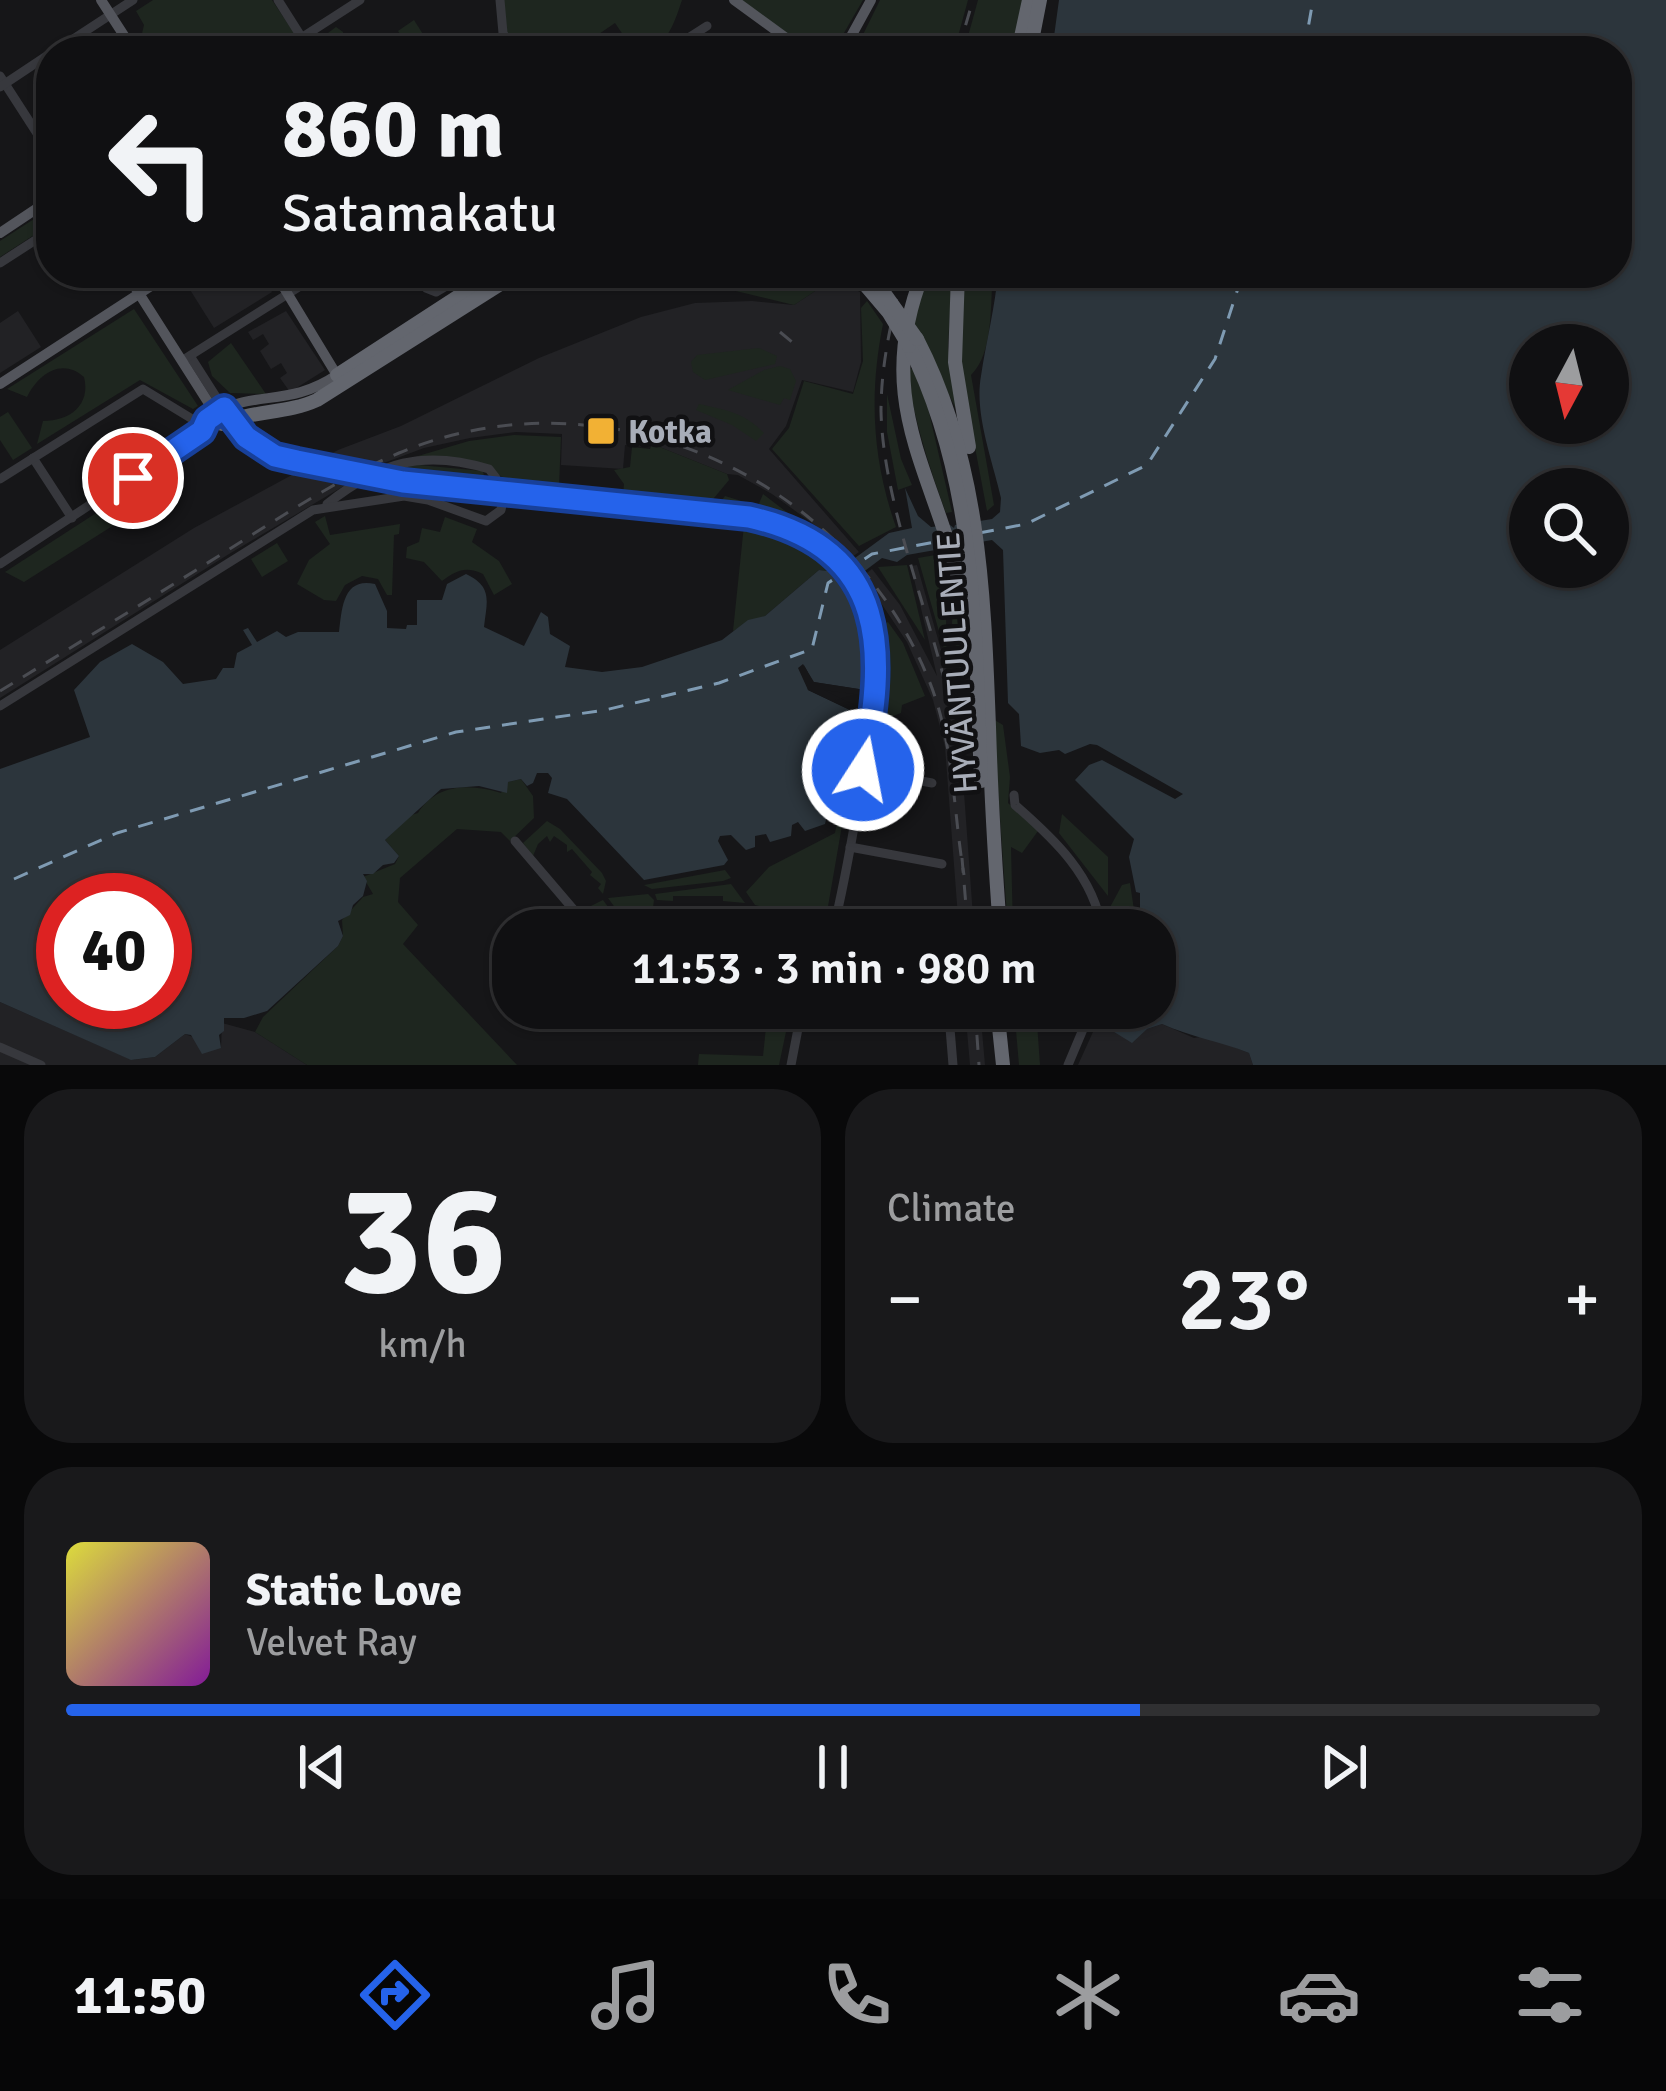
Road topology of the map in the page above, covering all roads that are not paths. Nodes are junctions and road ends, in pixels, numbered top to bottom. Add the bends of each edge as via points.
1 (101, 0) edge
2 (133, 0) edge
3 (278, 0) edge
4 (360, 0) edge
5 (500, 0) edge
6 (734, 0) edge
7 (871, 0) edge
8 (1029, 0) edge
9 (1040, 0) edge
10 (110, 14) junction
11 (707, 26) dead end
12 (77, 36) edge
13 (124, 36) edge
14 (301, 36) edge
15 (305, 36) edge
16 (505, 36) edge
17 (691, 36) edge
18 (780, 36) edge
19 (853, 36) edge
20 (1021, 36) edge
21 (1033, 36) edge
22 (36, 62) edge
23 (2, 82) edge
24 (36, 133) edge
25 (36, 209) edge
26 (0, 232) edge
27 (36, 240) edge
28 (0, 263) edge
29 (136, 288) edge
30 (148, 288) edge
31 (284, 288) edge
32 (297, 288) edge
33 (472, 288) edge
34 (493, 288) edge
35 (867, 288) edge
36 (879, 288) edge
37 (918, 288) edge
38 (957, 288) edge
39 (140, 293) junction
40 (288, 294) junction
41 (913, 343) junction
42 (187, 358) junction
43 (340, 380) junction
44 (0, 384) edge
45 (227, 416) junction
46 (202, 428) junction
47 (275, 456) junction
48 (33, 458) junction
49 (0, 479) edge
50 (358, 482) junction
51 (501, 491) junction
52 (364, 500) junction
53 (324, 506) junction
54 (968, 511) junction
55 (72, 518) junction
56 (968, 557) junction
57 (0, 564) edge
58 (0, 706) edge
59 (863, 770) junction
60 (932, 783) dead end
61 (1015, 795) dead end
62 (515, 841) dead end
63 (850, 847) junction
64 (942, 864) dead end
65 (573, 909) edge
66 (837, 909) edge
67 (993, 909) edge
68 (993, 909) edge
69 (1099, 909) edge
70 (798, 1029) edge
71 (951, 1029) edge
72 (1004, 1029) edge
73 (1083, 1029) edge
74 (0, 1047) edge
75 (41, 1065) edge
76 (791, 1065) edge
77 (953, 1065) edge
78 (1007, 1065) edge
79 (1068, 1065) edge

1 - 10 main road
2 - 10 street
3 - 14 street
4 - 15 street
5 - 16 street
6 - 18 main road
7 - 19 main road
8 - 20 highway
9 - 21 highway
10 - 12 street
10 - 13 main road
11 - 17 street
22 - 23 street
23 - 24 street
25 - 26 main road
27 - 28 street
29 - 39 main road
30 - 39 main road
31 - 40 main road
32 - 40 street
33 - 43 highway
34 - 43 highway
35 - 41 highway, HYVÄNTUULENTIE, bridge
36 - 41 highway, HYVÄNTUULENTIE, bridge
37 - 56 highway via 904,334 902,399 941,515
38 - 54 highway via 954,339 974,473
39 - 42 main road
39 - 44 main road
40 - 42 street
40 - 43 main road
41 - 54 highway, HYVÄNTUULENTIE
42 - 45 main road
43 - 45 main road
43 - 45 highway via 308,405
45 - 46 street
45 - 47 street
45 - 47 street via 246,446
46 - 48 street via 143,389
46 - 55 street
47 - 51 street, bridge
48 - 49 street
48 - 55 street
50 - 51 street via 385,465 422,461 489,469
50 - 52 street
50 - 53 street
51 - 52 street via 501,510 486,521 414,497
51 - 59 street via 749,517 794,531 837,561 870,615 878,655
52 - 53 street
53 - 58 street
54 - 56 highway, HYVÄNTUULENTIE
55 - 57 street
56 - 67 highway, HYVÄNTUULENTIE
56 - 68 highway, HYVÄNTUULENTIE
59 - 60 street
59 - 63 street
61 - 69 street
62 - 65 street
63 - 64 street
63 - 66 street
70 - 76 street
71 - 77 street
72 - 78 highway
73 - 79 street
74 - 75 street

